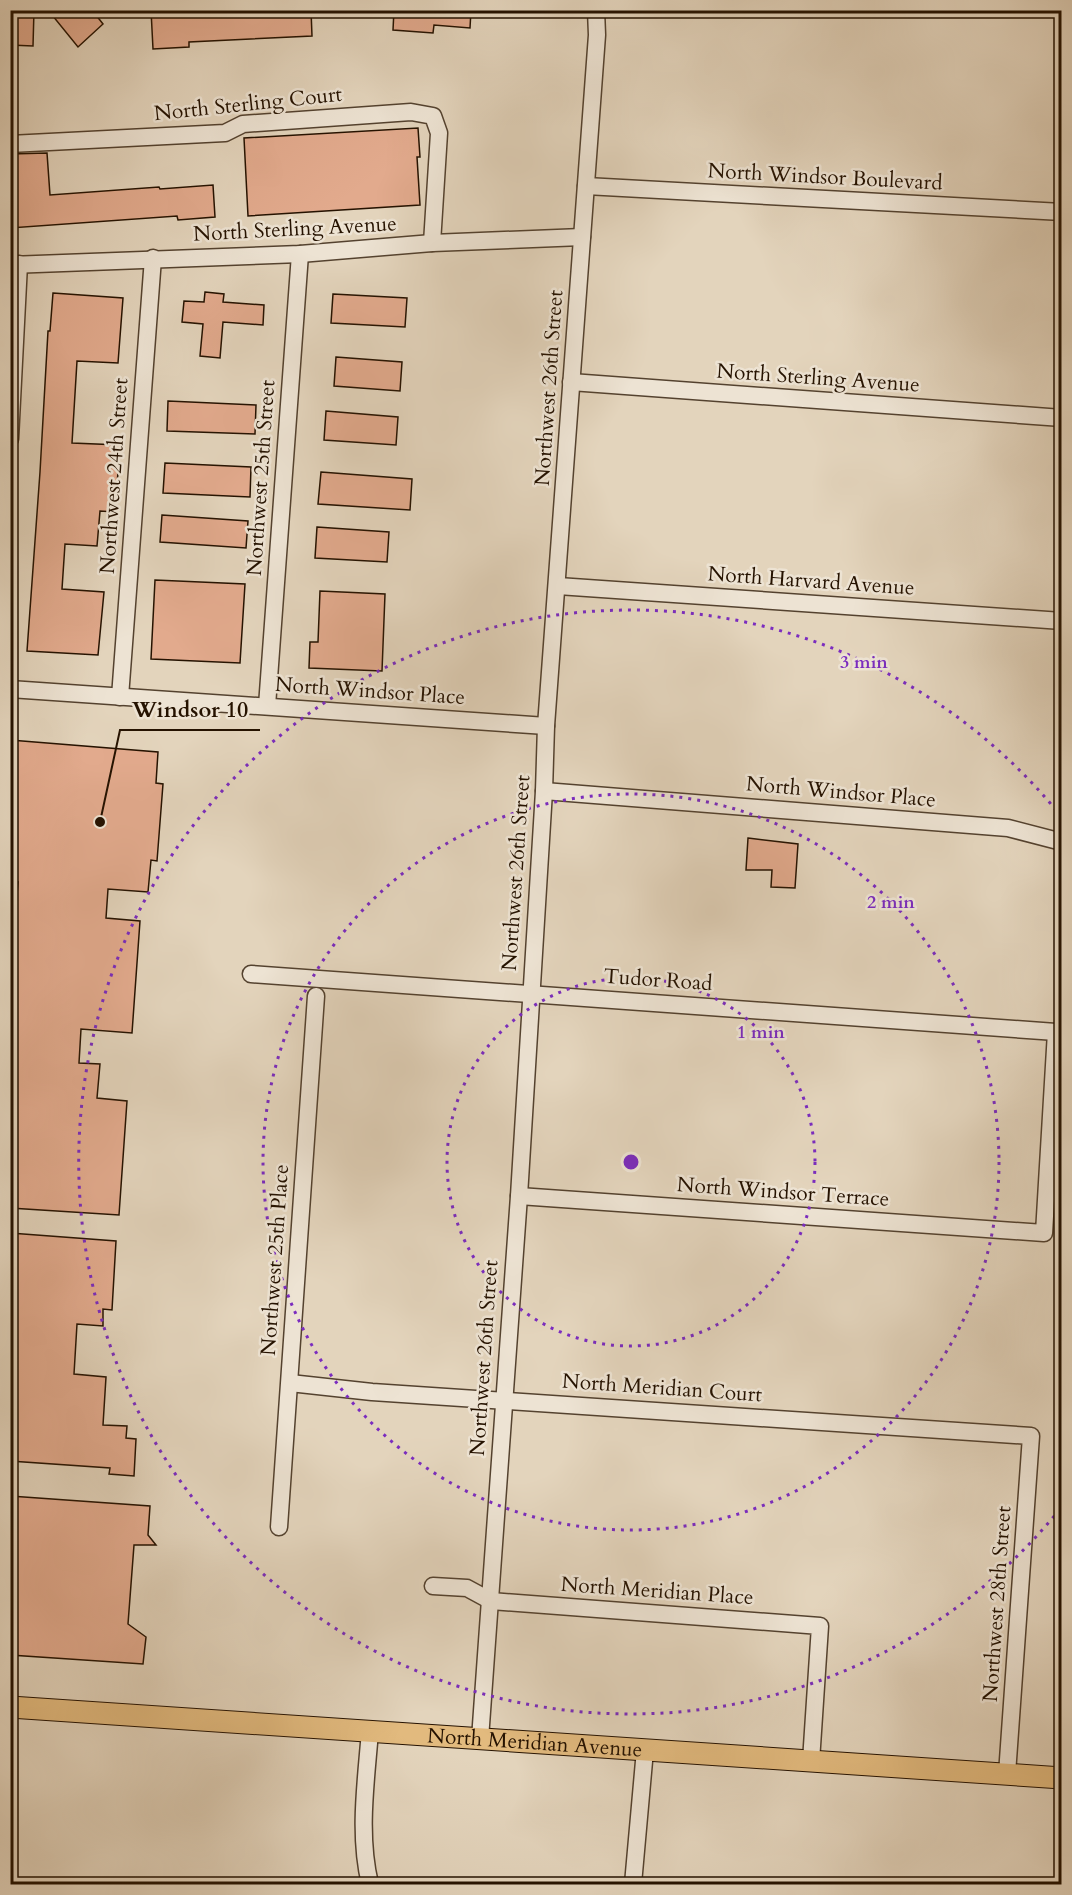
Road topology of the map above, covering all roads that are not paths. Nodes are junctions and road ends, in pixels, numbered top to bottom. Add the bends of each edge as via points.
1 (596, 10) edge
2 (10, 144) edge
3 (586, 186) junction
4 (1062, 212) edge
5 (582, 237) junction
6 (432, 243) junction
7 (300, 254) junction
8 (153, 258) junction
9 (15, 265) edge
10 (572, 382) junction
11 (1062, 418) edge
12 (10, 439) edge
13 (558, 586) junction
14 (1062, 621) edge
15 (10, 689) edge
16 (120, 697) junction
17 (267, 706) junction
18 (546, 726) junction
19 (544, 791) junction
20 (1062, 842) edge
21 (251, 974) dead end
22 (531, 993) junction
23 (316, 996) dead end
24 (1059, 1030) edge
25 (519, 1196) junction
26 (290, 1383) junction
27 (503, 1400) junction
28 (1031, 1436) joint
29 (279, 1527) dead end
30 (433, 1586) dead end
31 (491, 1601) junction
32 (10, 1707) edge
33 (370, 1731) junction
34 (480, 1739) junction
35 (645, 1750) junction
36 (811, 1761) junction
37 (1007, 1774) junction
38 (1062, 1778) edge
39 (370, 1884) edge
40 (633, 1884) edge

1 - 3 street, Northwest 26th Street
2 - 6 street, North Sterling Court via 225,133 243,123 411,112 433,116 439,133
3 - 4 street, North Windsor Boulevard
3 - 5 street, Northwest 26th Street
5 - 6 street, North Sterling Avenue
5 - 10 street, Northwest 26th Street
6 - 7 street, North Sterling Avenue
7 - 8 street, North Sterling Avenue
7 - 17 street, Northwest 25th Street
8 - 9 street, North Sterling Avenue
8 - 16 street, Northwest 24th Street
9 - 12 street
10 - 11 street, North Sterling Avenue
10 - 13 street, Northwest 26th Street
13 - 14 street, North Harvard Avenue
13 - 18 street, Northwest 26th Street
15 - 16 street, North Windsor Place
16 - 17 street, North Windsor Place
17 - 18 street, North Windsor Place
18 - 19 street, Northwest 26th Street
19 - 20 street, North Windsor Place via 1008,828
19 - 22 street, Northwest 26th Street
21 - 22 street, Tudor Road
22 - 24 street, Tudor Road
22 - 25 street, Northwest 26th Street
23 - 26 street, Northwest 25th Place
24 - 25 street, North Windsor Terrace via 1044,1233
25 - 27 street, Northwest 26th Street
26 - 27 street, North Meridian Court
26 - 29 street, Northwest 25th Place
27 - 28 street, North Meridian Court
27 - 31 street, Northwest 26th Street
28 - 37 street, Northwest 28th Street
30 - 31 street via 467,1588
31 - 34 street, Northwest 26th Street
31 - 36 street, North Meridian Place via 820,1626
32 - 33 main road, North Meridian Avenue
33 - 34 main road, North Meridian Avenue
33 - 39 street via 363,1822
34 - 35 main road, North Meridian Avenue
35 - 36 main road, North Meridian Avenue
35 - 40 street
36 - 37 main road, North Meridian Avenue
37 - 38 main road, North Meridian Avenue

